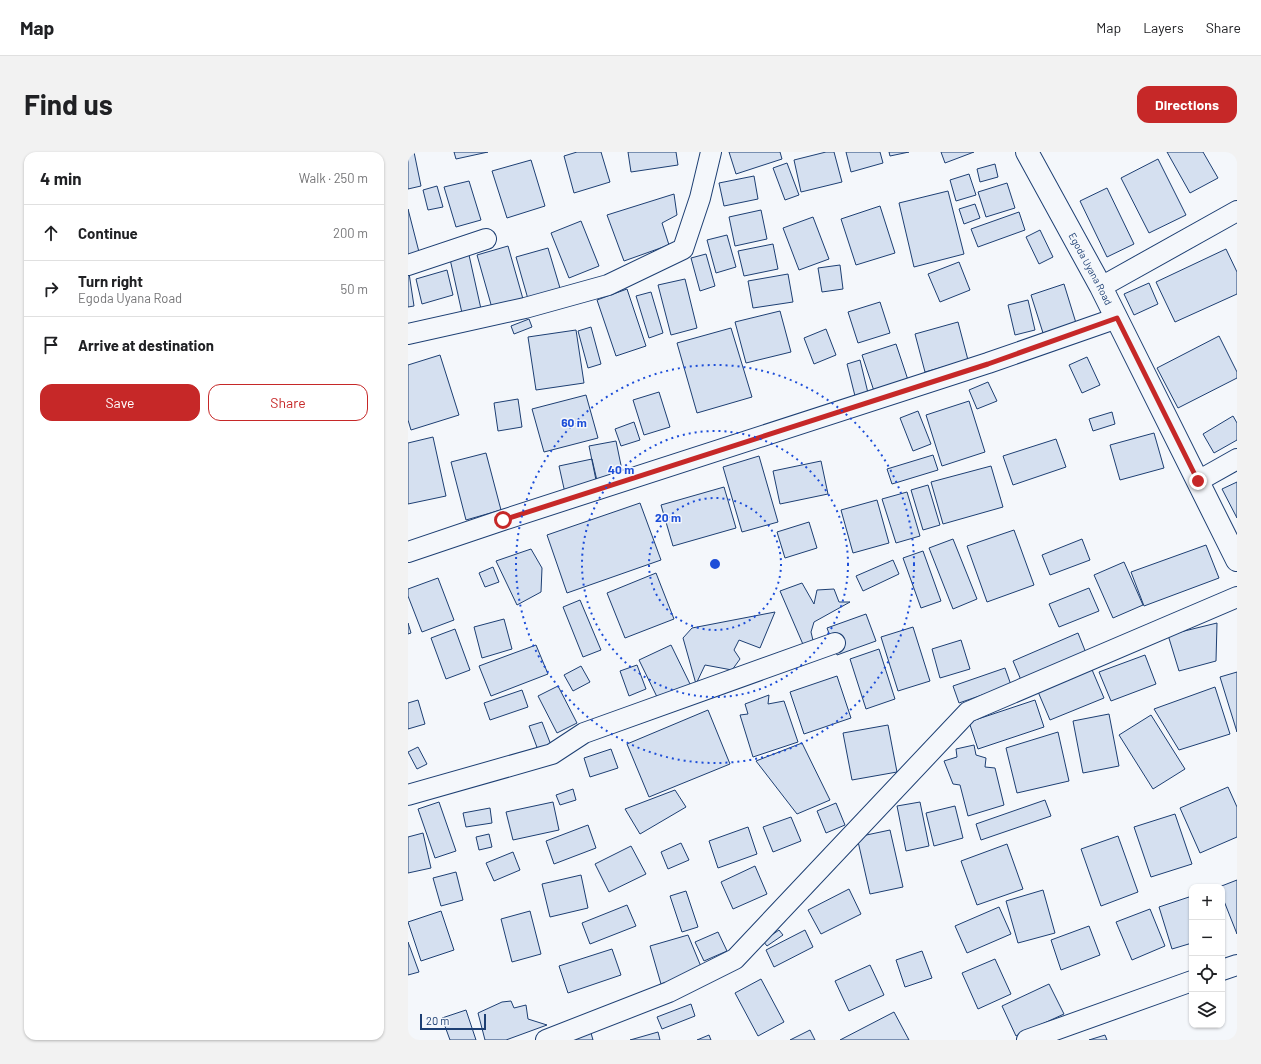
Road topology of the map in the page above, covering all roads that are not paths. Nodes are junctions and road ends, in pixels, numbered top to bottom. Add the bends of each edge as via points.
1 (711, 152) edge
2 (1027, 152) edge
3 (1237, 211) edge
4 (486, 239) dead end
5 (408, 265) edge
6 (1101, 286) junction
7 (1117, 318) junction
8 (408, 334) edge
9 (1237, 459) edge
10 (1198, 481) junction
11 (408, 552) edge
12 (1237, 560) edge
13 (1237, 597) edge
14 (835, 643) dead end
15 (408, 795) edge
16 (1237, 964) edge
17 (1225, 969) edge
18 (1189, 982) edge
19 (546, 1040) edge
20 (1027, 1040) edge

1 - 8 street via 700,198 683,249 608,285 525,308
2 - 6 main road, Egoda Uyana Road
3 - 6 street
4 - 5 street
6 - 7 main road, Egoda Uyana Road
7 - 10 main road, Egoda Uyana Road
7 - 11 street via 988,364
9 - 10 street
10 - 12 main road, Egoda Uyana Road
13 - 19 street via 968,712 735,959 669,992
14 - 15 street via 584,733 552,754
16 - 17 street
18 - 20 street

